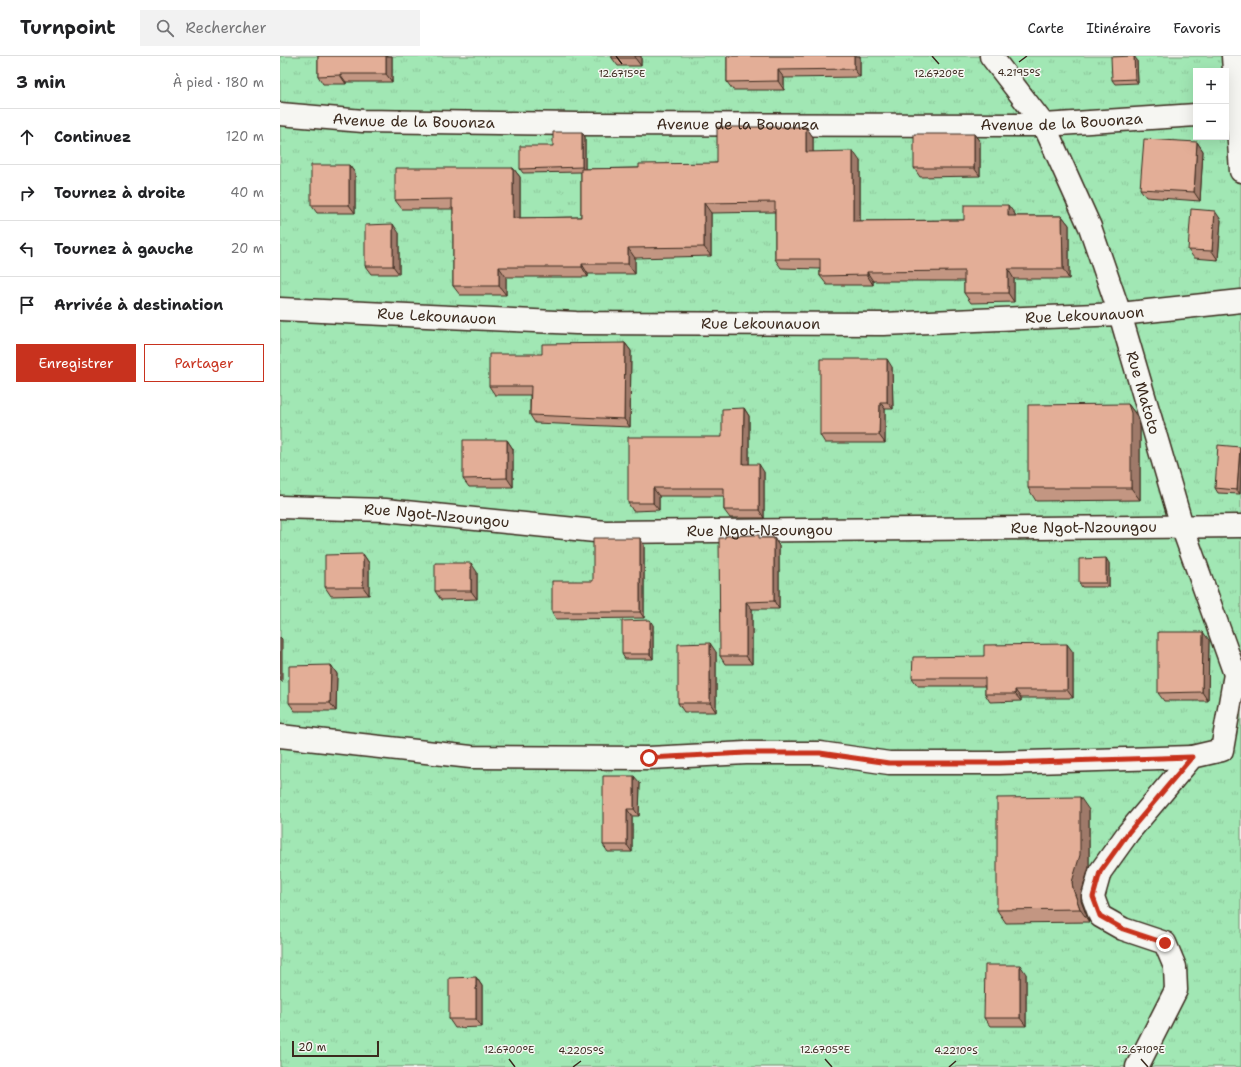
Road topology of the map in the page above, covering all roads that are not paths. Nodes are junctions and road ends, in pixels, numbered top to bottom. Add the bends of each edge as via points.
1 (991, 56) edge
2 (1233, 56) edge
3 (1235, 113) edge
4 (280, 114) edge
5 (1193, 115) edge
6 (1044, 125) junction
7 (1241, 171) edge
8 (1241, 301) edge
9 (280, 309) edge
10 (1120, 314) junction
11 (280, 507) edge
12 (1182, 526) junction
13 (1241, 526) edge
14 (280, 736) edge
15 (1192, 757) junction
16 (1136, 1067) edge

1 - 6 street, Rue Matoto
2 - 3 street
3 - 7 street
4 - 6 street, Avenue de la Bouonza via 363,121 553,124
5 - 6 street, Avenue de la Bouonza
6 - 10 street, Rue Matoto via 1090,227
8 - 10 street, Rue Lekounauon
9 - 10 street, Rue Lekounauon via 600,323 883,324
10 - 12 street, Rue Matoto
11 - 12 street, Rue Ngot-Nzoungou via 385,510 605,532
12 - 13 street, Rue Ngot-Nzoungou
12 - 15 street, Rue Matoto via 1235,674 1222,750
14 - 15 street via 471,757 649,758 746,753 820,753 889,763 999,763
15 - 16 street via 1128,833 1100,872 1093,897 1100,916 1123,929 1165,943 1175,967 1176,990

